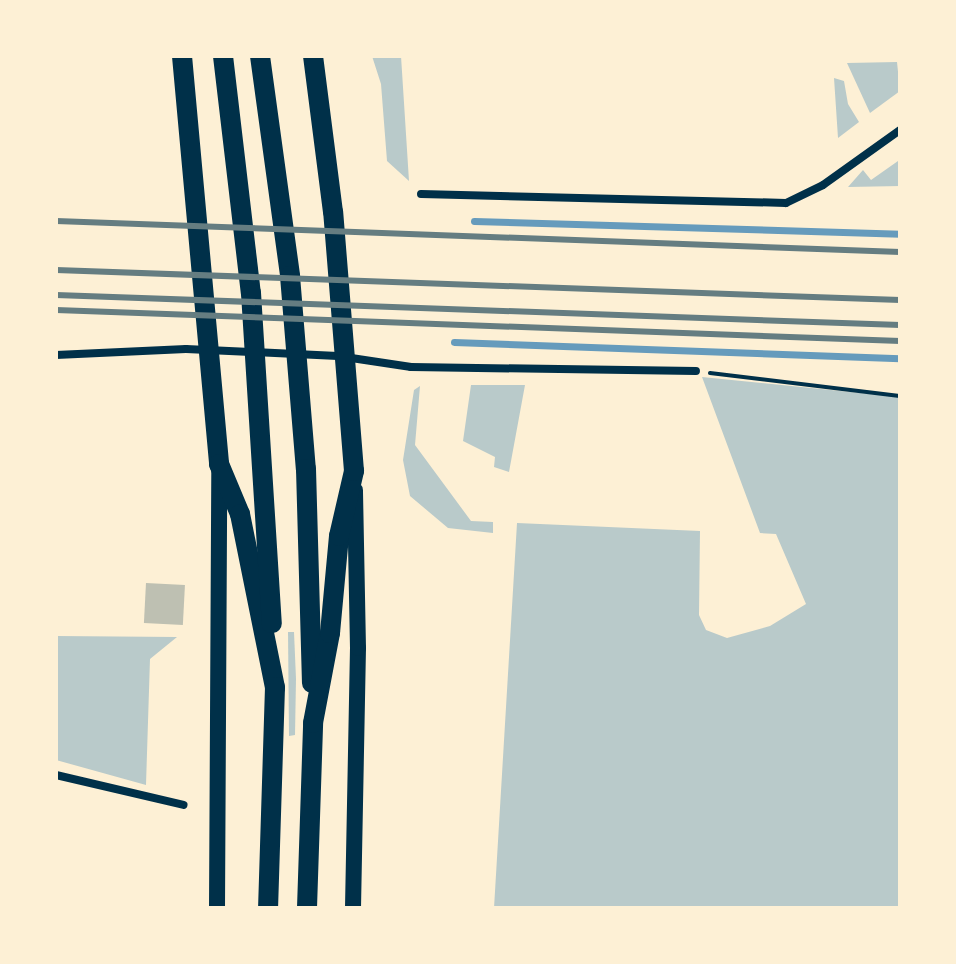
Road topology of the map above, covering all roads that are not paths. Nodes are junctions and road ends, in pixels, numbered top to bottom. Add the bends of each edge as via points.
1 (182, 56) edge
2 (223, 56) edge
3 (260, 56) edge
4 (313, 56) edge
5 (900, 130) edge
6 (421, 194) dead end
7 (56, 355) edge
8 (696, 371) road end
9 (219, 464) junction
10 (354, 471) junction
11 (275, 687) junction
12 (313, 723) junction
13 (56, 775) edge
14 (184, 805) dead end
15 (217, 908) edge
16 (268, 908) edge
17 (307, 908) edge
18 (353, 908) edge

1 - 9 main road
2 - 11 main road via 251,293
3 - 12 main road via 290,276 306,469
4 - 10 main road via 333,212
5 - 6 street via 795,201 761,205
7 - 8 street via 186,349 338,356 411,367
9 - 11 main road via 240,514
9 - 15 main road
10 - 12 main road via 339,536 330,633
10 - 18 main road via 358,648
11 - 16 main road
12 - 17 main road
13 - 14 street

